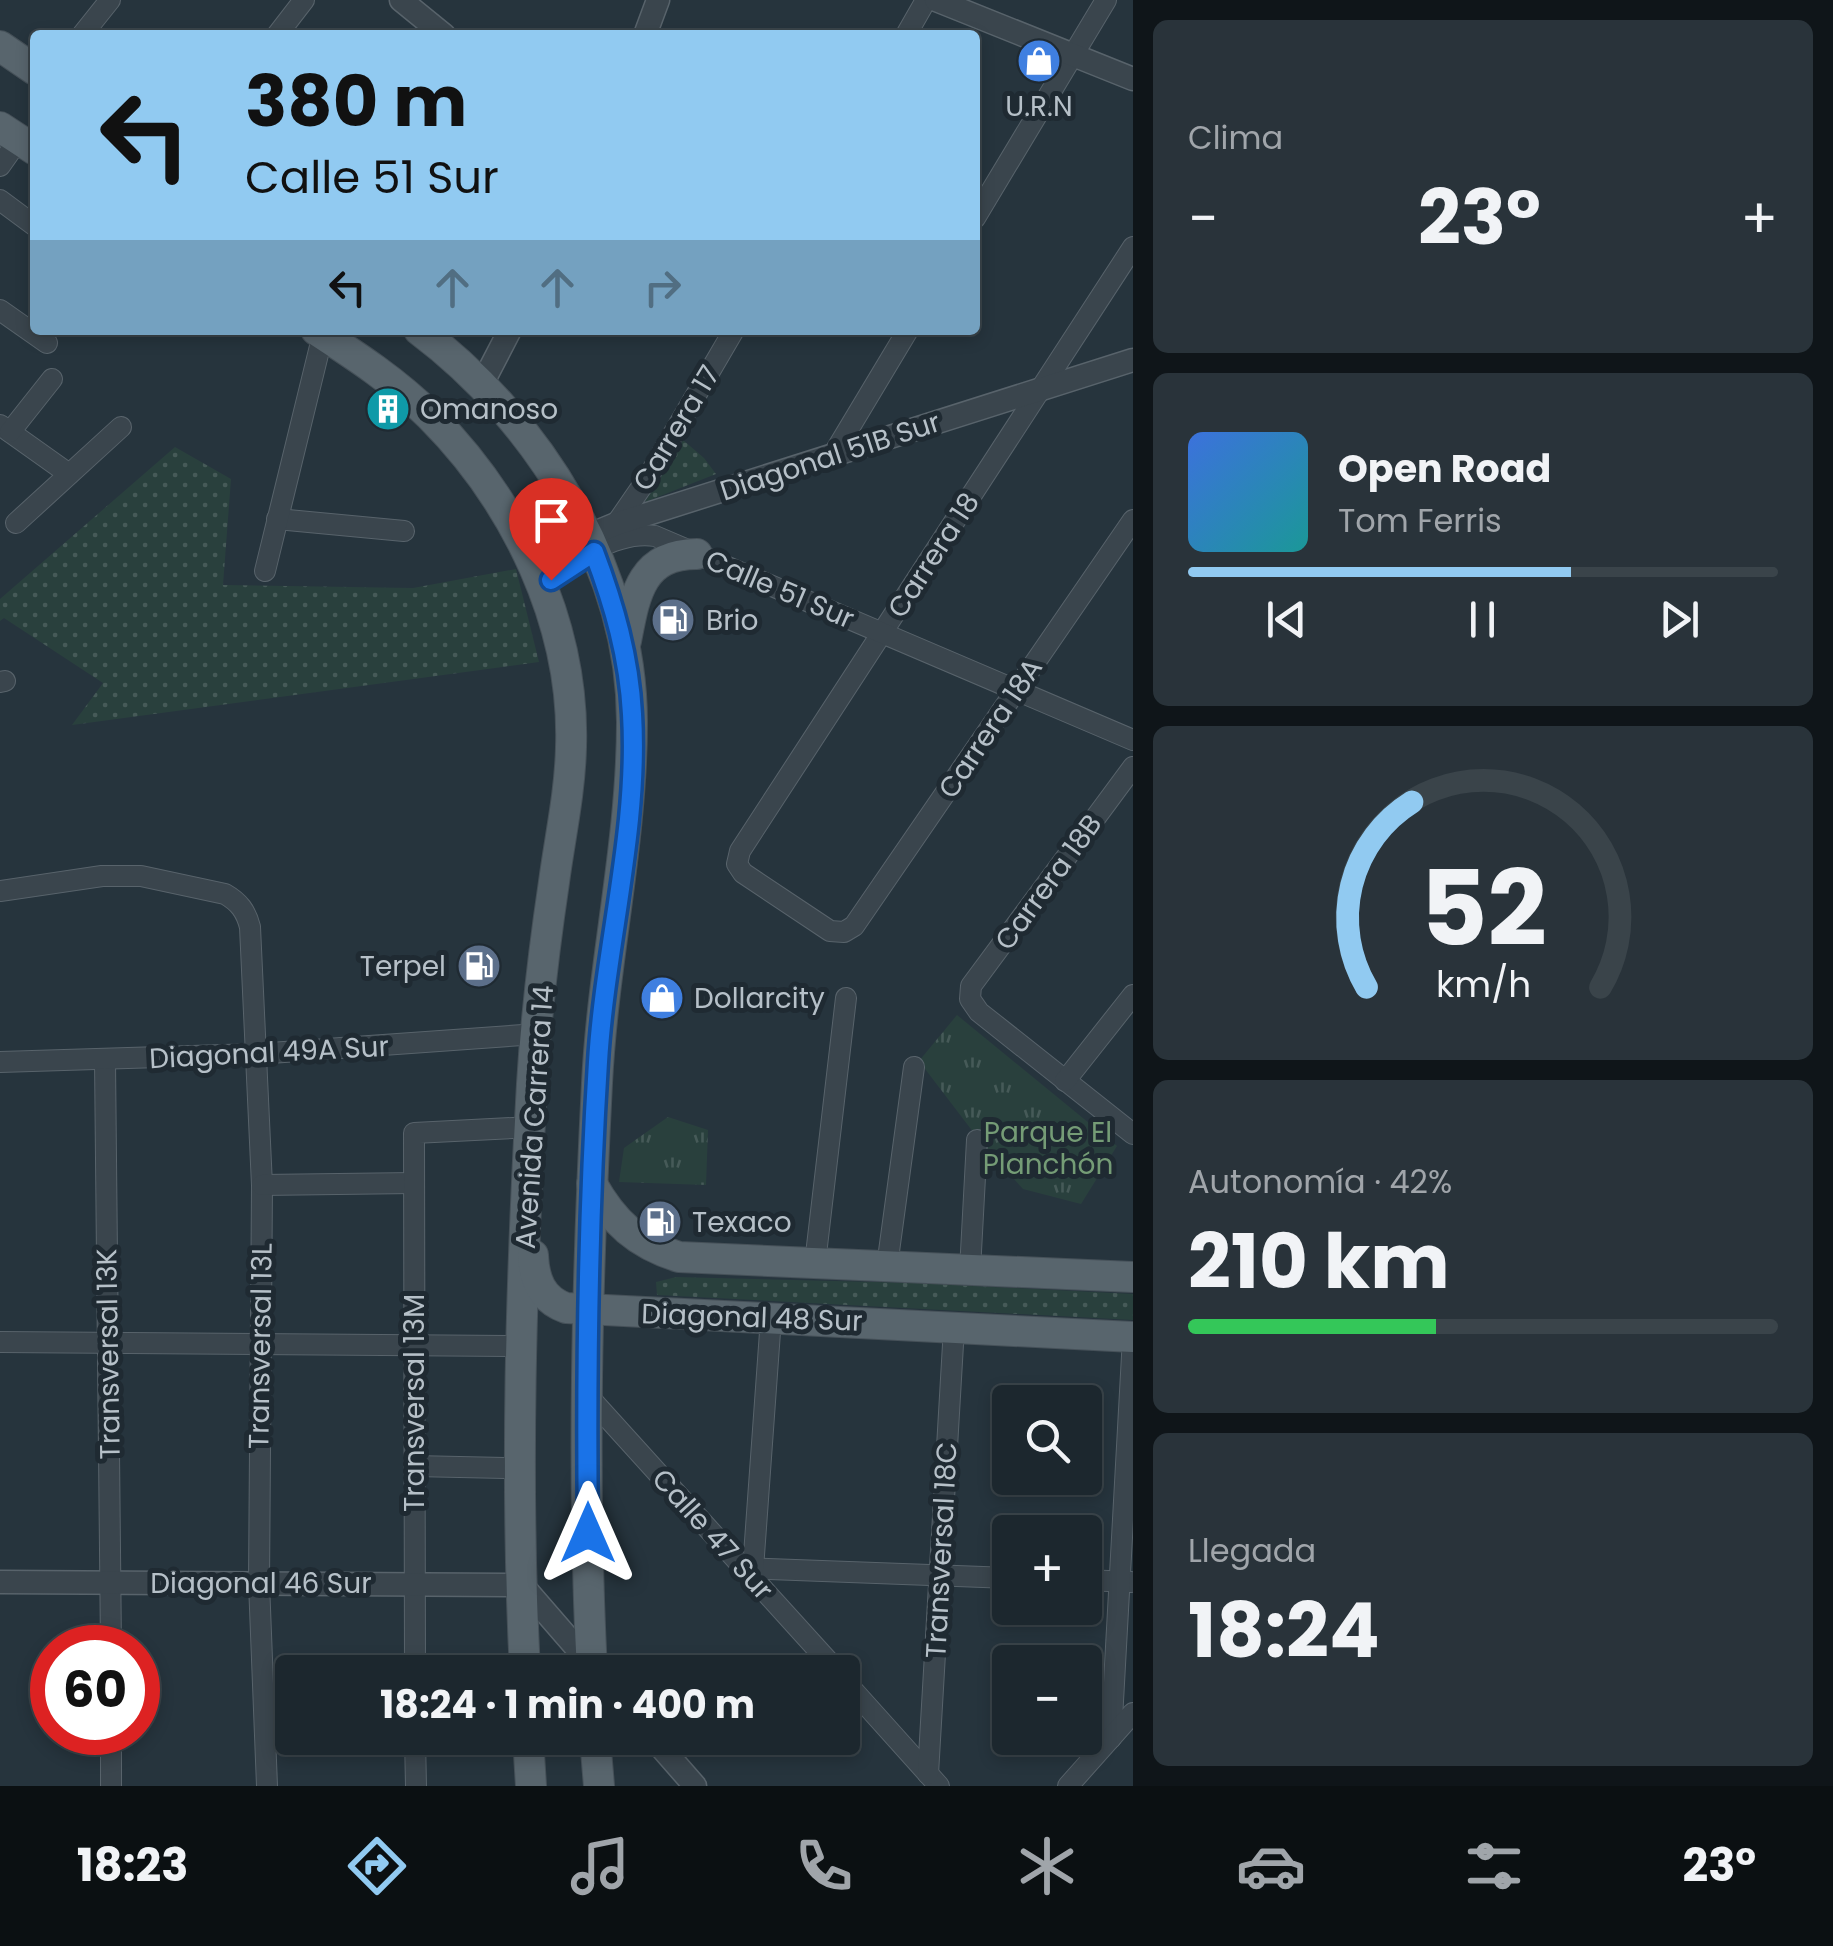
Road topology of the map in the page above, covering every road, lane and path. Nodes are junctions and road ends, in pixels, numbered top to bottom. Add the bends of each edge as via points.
1 (110, 0) edge
2 (304, 0) edge
3 (401, 0) edge
4 (658, 0) edge
5 (926, 0) edge
6 (936, 0) edge
7 (1106, 0) edge
8 (86, 30) edge
9 (281, 30) edge
10 (438, 30) edge
11 (647, 30) edge
12 (909, 30) edge
13 (0, 46) edge
14 (1073, 55) junction
15 (30, 67) edge
16 (1133, 79) edge
17 (18, 139) edge
18 (0, 166) edge
19 (0, 200) edge
20 (980, 210) edge
21 (30, 222) edge
22 (1133, 247) edge
23 (0, 310) edge
24 (30, 331) edge
25 (36, 335) edge
26 (318, 335) edge
27 (324, 335) edge
28 (425, 335) edge
29 (507, 335) edge
30 (731, 335) edge
31 (905, 335) edge
32 (47, 343) dead end
33 (1133, 360) edge
34 (52, 379) dead end
35 (482, 384) junction
36 (1042, 389) junction
37 (121, 427) dead end
38 (5, 428) edge
39 (833, 455) junction
40 (69, 474) junction
41 (277, 519) junction
42 (1133, 520) edge
43 (16, 523) dead end
44 (616, 524) junction
45 (404, 531) dead end
46 (590, 543) junction
47 (697, 554) junction
48 (264, 571) dead end
49 (539, 579) junction
50 (882, 633) junction
51 (624, 649) junction
52 (1015, 690) junction
53 (1133, 740) edge
54 (1133, 767) edge
55 (0, 892) edge
56 (844, 932) joint
57 (1133, 995) edge
58 (846, 998) dead end
59 (537, 1034) junction
60 (256, 1054) junction
61 (106, 1061) junction
62 (0, 1062) edge
63 (914, 1067) dead end
64 (1065, 1081) junction
65 (532, 1127) junction
66 (1133, 1134) edge
67 (978, 1140) dead end
68 (592, 1183) junction
69 (414, 1184) junction
70 (262, 1185) junction
71 (815, 1263) junction
72 (887, 1266) junction
73 (970, 1270) junction
74 (1133, 1278) edge
75 (588, 1310) junction
76 (652, 1312) junction
77 (771, 1318) junction
78 (954, 1326) junction
79 (1133, 1336) edge
80 (0, 1342) edge
81 (108, 1342) junction
82 (260, 1343) junction
83 (414, 1344) junction
84 (520, 1346) junction
85 (588, 1364) junction
86 (588, 1396) junction
87 (414, 1466) junction
88 (505, 1468) dead end
89 (749, 1568) junction
90 (940, 1575) junction
91 (992, 1577) edge
92 (0, 1582) edge
93 (110, 1582) junction
94 (1126, 1582) edge
95 (259, 1584) junction
96 (414, 1584) junction
97 (522, 1585) junction
98 (110, 1625) edge
99 (415, 1655) edge
100 (524, 1655) edge
101 (581, 1655) edge
102 (593, 1655) edge
103 (823, 1655) edge
104 (860, 1697) edge
105 (1133, 1714) edge
106 (1111, 1738) junction
107 (111, 1755) edge
108 (415, 1755) edge
109 (529, 1755) edge
110 (597, 1755) edge
111 (668, 1755) edge
112 (934, 1780) edge
113 (112, 1786) edge
114 (267, 1786) edge
115 (416, 1786) edge
116 (531, 1786) edge
117 (599, 1786) edge
118 (695, 1786) edge
119 (1068, 1786) edge

1 - 8 street
2 - 9 street
3 - 10 street
4 - 11 street
5 - 12 street
6 - 14 street
7 - 14 street
13 - 15 main road
14 - 16 street
14 - 20 street
17 - 18 street
19 - 21 street
22 - 36 street, Carrera 18
23 - 24 street
25 - 32 street
26 - 41 street
27 - 49 main road, Avenida Carrera 14 via 376,370 446,434 503,508
28 - 35 main road
29 - 35 street
30 - 44 street, Carrera 17
31 - 39 street
33 - 36 street, Diagonal 51B Sur
34 - 38 street
35 - 46 main road via 540,454
36 - 39 street, Diagonal 51B Sur
36 - 50 street, Carrera 18
37 - 40 street
38 - 40 street
39 - 44 street, Diagonal 51B Sur
40 - 43 street
41 - 45 street
41 - 48 street
42 - 52 street, Carrera 18A
44 - 46 street, Diagonal 51B Sur
46 - 47 street, Calle 51 Sur via 644,534
46 - 49 street, Diagonal 51B Sur via 548,556
46 - 51 main road
47 - 50 street, Calle 51 Sur
47 - 51 main road via 669,556 651,570 636,596
49 - 59 main road, Avenida Carrera 14 via 566,678 572,748
50 - 52 street, Calle 51 Sur
50 - 56 street, Carrera 18 via 737,864 830,931
51 - 68 main road via 632,716 629,801 601,1022
52 - 53 street, Calle 51 Sur
52 - 56 street, Carrera 18A
54 - 64 street, Carrera 18B via 972,986 978,1012
55 - 60 street, Transversal 13L via 142,876 225,894 242,908 250,928
57 - 64 street
58 - 71 street
59 - 60 street, Diagonal 49A Sur
59 - 65 main road, Avenida Carrera 14
60 - 61 street, Diagonal 49A Sur
60 - 70 street, Transversal 13L
61 - 62 street, Diagonal 49A Sur
61 - 81 street, Transversal 13K
63 - 72 street
64 - 66 street
65 - 69 street, Transversal 13M via 414,1132
65 - 75 main road, Diagonal 48 Sur via 534,1272 557,1304
65 - 84 main road, Avenida Carrera 14
67 - 73 street
68 - 71 main road, Diagonal 48 Sur via 627,1232 662,1252
68 - 75 main road
69 - 70 street
69 - 83 street, Transversal 13M
70 - 82 street, Transversal 13L
71 - 72 main road, Diagonal 48 Sur
72 - 73 main road, Diagonal 48 Sur
73 - 74 main road, Diagonal 48 Sur
75 - 76 main road, Diagonal 48 Sur
75 - 85 main road
76 - 77 main road, Diagonal 48 Sur
76 - 85 main road via 620,1328
77 - 78 main road, Diagonal 48 Sur
77 - 89 street
78 - 79 main road, Diagonal 48 Sur
78 - 90 street, Transversal 18C
79 - 94 street
80 - 81 street
81 - 82 street
81 - 93 street, Transversal 13K
82 - 83 street
82 - 95 street, Transversal 13L
83 - 84 street
83 - 87 street, Transversal 13M
84 - 97 main road, Avenida Carrera 14
85 - 86 main road
86 - 89 street, Calle 47 Sur
86 - 102 main road
87 - 88 street
87 - 96 street, Transversal 13M
89 - 90 street
89 - 103 street, Calle 47 Sur
90 - 91 street
90 - 112 street, Transversal 18C
92 - 93 street, Diagonal 46 Sur
93 - 95 street, Diagonal 46 Sur
93 - 98 street, Transversal 13K
94 - 106 street
95 - 96 street, Diagonal 46 Sur
95 - 114 street, Transversal 13L
96 - 97 street, Diagonal 46 Sur
96 - 99 street, Transversal 13M
97 - 100 main road, Avenida Carrera 14
97 - 101 street
104 - 112 street, Calle 47 Sur
105 - 106 street
106 - 119 street
107 - 113 street
108 - 115 street
109 - 116 main road
110 - 117 main road
111 - 118 street

